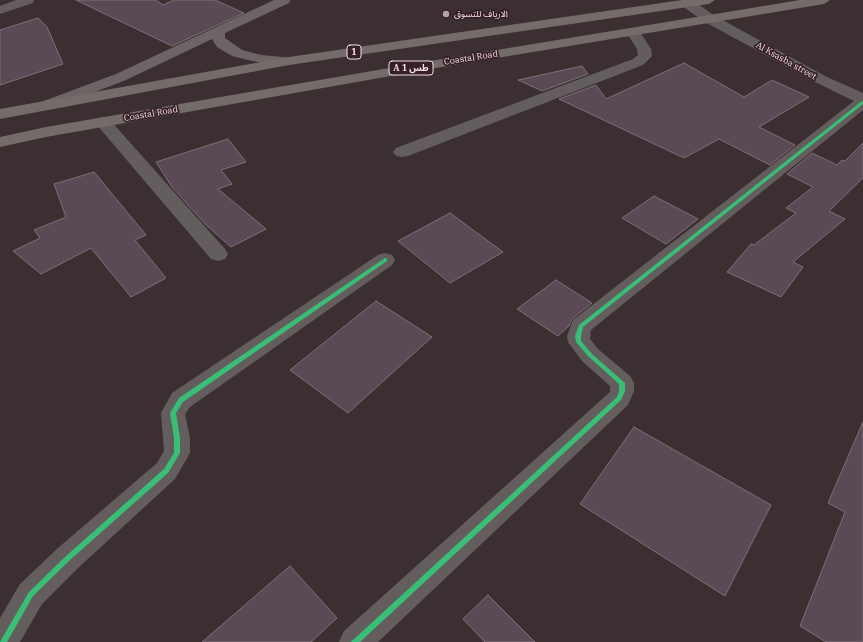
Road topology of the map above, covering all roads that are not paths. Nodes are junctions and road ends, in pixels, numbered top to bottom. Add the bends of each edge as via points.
1 (28, 0) edge
2 (284, 0) edge
3 (709, 0) edge
4 (824, 0) edge
5 (687, 3) junction
6 (0, 10) edge
7 (710, 19) junction
8 (218, 32) junction
9 (633, 32) junction
10 (289, 61) junction
11 (863, 101) edge
12 (47, 105) junction
13 (0, 114) edge
14 (103, 122) junction
15 (0, 142) edge
16 (402, 152) dead end
17 (218, 254) dead end
18 (385, 260) dead end
19 (3, 642) edge
20 (355, 642) edge

1 - 6 street
2 - 8 main road
3 - 5 highway, 1
4 - 7 highway, Coastal Road / A 1 طس
5 - 7 street, Al Ksasba street
5 - 10 highway, 1
7 - 9 highway, Coastal Road / A 1 طس
7 - 11 street, Al Ksasba street
8 - 10 main road via 222,44 237,53 261,60
8 - 12 main road via 121,77
9 - 14 highway, Coastal Road / A 1 طس
9 - 16 street via 644,49 645,56 638,62
10 - 12 highway, 1
11 - 20 street via 581,326 579,342 590,355 619,378 623,387 619,398
12 - 13 highway, 1
14 - 15 highway, Coastal Road / A 1 طس
14 - 17 street
18 - 19 street via 181,400 173,413 177,452 166,471 31,594

